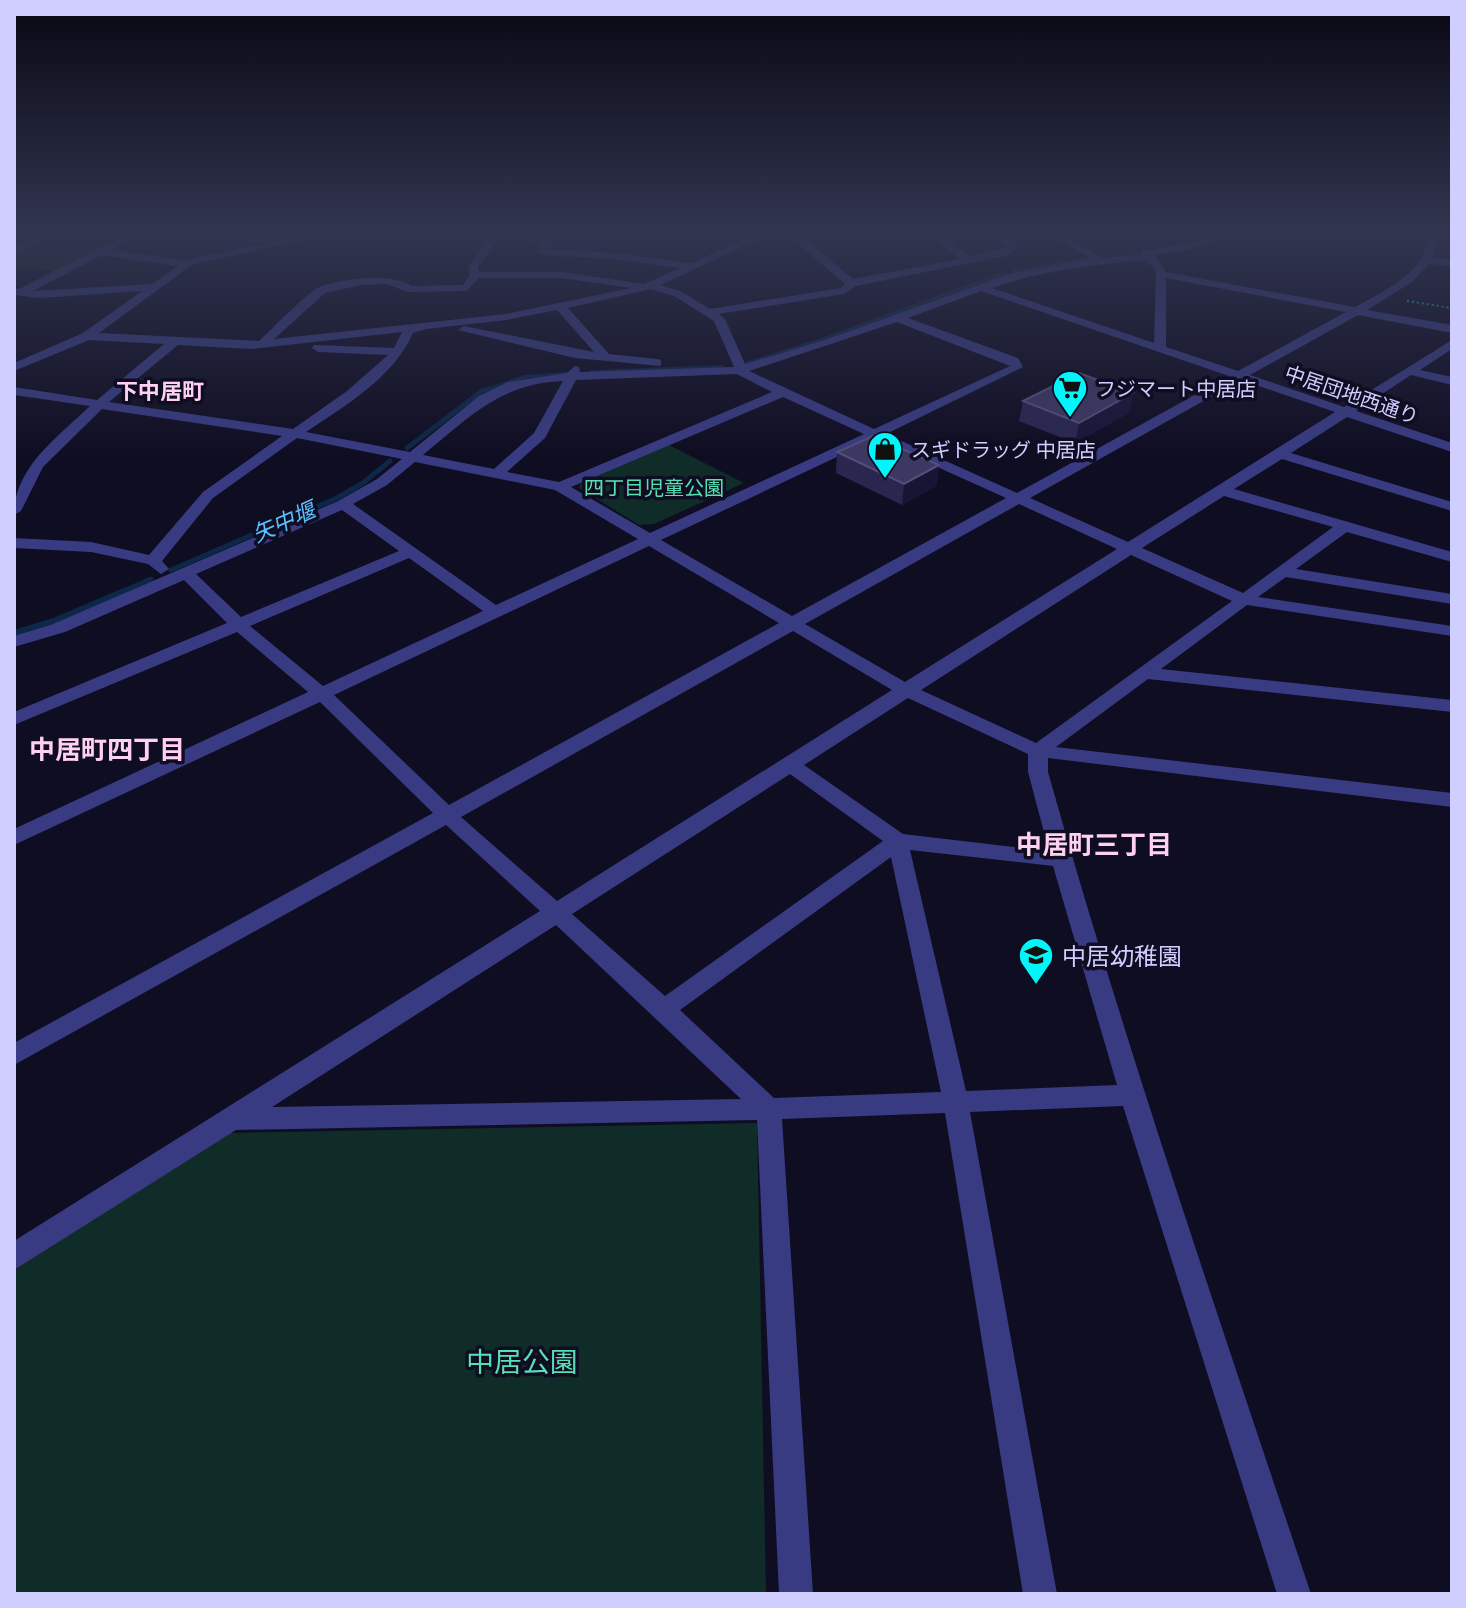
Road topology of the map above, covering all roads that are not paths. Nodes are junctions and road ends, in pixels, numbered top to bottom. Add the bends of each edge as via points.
1 (130, 305) edge
2 (303, 305) edge
3 (573, 305) edge
4 (698, 305) edge
5 (754, 305) edge
6 (931, 305) edge
7 (1031, 305) edge
8 (1161, 305) edge
9 (1326, 305) edge
10 (1367, 305) edge
11 (561, 308) junction
12 (1357, 311) junction
13 (710, 312) junction
14 (897, 318) junction
15 (1452, 329) edge
16 (409, 330) junction
17 (87, 336) junction
18 (176, 340) junction
19 (257, 344) junction
20 (1452, 344) edge
21 (1160, 350) junction
22 (398, 352) junction
23 (589, 355) junction
24 (605, 357) junction
25 (14, 367) edge
26 (739, 367) junction
27 (1409, 371) junction
28 (1239, 377) junction
29 (570, 378) junction
30 (1452, 381) edge
31 (14, 391) edge
32 (782, 393) junction
33 (101, 404) junction
34 (1344, 413) junction
35 (293, 433) junction
36 (872, 433) junction
37 (1452, 448) edge
38 (1281, 454) junction
39 (412, 457) junction
40 (498, 473) junction
41 (560, 487) junction
42 (1223, 491) junction
43 (1018, 498) junction
44 (343, 504) junction
45 (1452, 507) edge
46 (14, 511) edge
47 (1345, 526) junction
48 (650, 538) junction
49 (14, 543) edge
50 (1132, 549) junction
51 (411, 552) junction
52 (1452, 557) edge
53 (153, 561) junction
54 (1284, 572) junction
55 (179, 576) junction
56 (1452, 599) edge
57 (1244, 600) junction
58 (493, 611) junction
59 (239, 625) junction
60 (789, 625) junction
61 (1452, 631) edge
62 (14, 642) edge
63 (1145, 673) junction
64 (907, 691) junction
65 (321, 692) junction
66 (1452, 706) edge
67 (14, 719) edge
68 (1038, 751) junction
69 (790, 765) junction
70 (1452, 800) edge
71 (448, 816) junction
72 (14, 838) edge
73 (898, 841) junction
74 (1062, 860) junction
75 (555, 911) junction
76 (664, 1009) junction
77 (14, 1055) edge
78 (1132, 1095) junction
79 (956, 1102) junction
80 (769, 1109) junction
81 (230, 1119) junction
82 (14, 1257) edge
83 (796, 1594) edge
84 (1040, 1594) edge
85 (1294, 1594) edge

1 - 17 street
2 - 19 street
3 - 11 street
4 - 13 street
5 - 13 street
6 - 14 street
7 - 21 street, 中居団地西通り
8 - 21 street
9 - 12 street
10 - 12 street
11 - 16 street
11 - 24 street
12 - 15 street
12 - 28 street
13 - 26 street via 733,345
14 - 26 street
14 - 36 street via 1014,361 1017,367
16 - 19 street
16 - 22 street
16 - 23 street via 467,330
17 - 18 street
17 - 25 street
18 - 19 street
18 - 33 street
19 - 22 street
20 - 27 street
21 - 28 street, 中居団地西通り
22 - 35 street
23 - 24 street
23 - 29 street
24 - 26 street
26 - 29 street
26 - 32 street
27 - 30 street
27 - 34 street
28 - 34 street, 中居団地西通り
28 - 43 street
29 - 39 street via 498,390
29 - 40 street via 540,435
31 - 33 street
32 - 36 street
32 - 41 street
33 - 35 street
33 - 46 street via 37,465
34 - 37 street, 中居団地西通り
34 - 38 street
35 - 39 street
35 - 53 street via 207,495
36 - 43 street
36 - 48 street
38 - 42 street
38 - 45 street
39 - 40 street
39 - 44 street
40 - 41 street
41 - 48 street
42 - 47 street
42 - 50 street
43 - 50 street
43 - 60 street
44 - 51 street
44 - 55 street
47 - 52 street
47 - 54 street
48 - 58 street
48 - 60 street
49 - 53 street via 91,547
50 - 57 street
50 - 64 street
51 - 58 street
51 - 59 street
53 - 55 street
54 - 56 street
54 - 57 street
55 - 59 street
55 - 62 street
57 - 61 street
57 - 63 street
58 - 65 street
59 - 65 street
59 - 67 street
60 - 64 street
60 - 71 street
63 - 66 street
63 - 68 street
64 - 68 street
64 - 69 street
65 - 71 street
65 - 72 street
68 - 70 street
68 - 74 street via 1038,772
69 - 73 street
69 - 75 street
71 - 75 street
71 - 77 street
73 - 74 street
73 - 76 street
73 - 79 street
74 - 78 street
75 - 76 street
75 - 81 street
76 - 80 street
78 - 79 street
78 - 85 street
79 - 80 street
79 - 84 street
80 - 81 street
80 - 83 street
81 - 82 street

